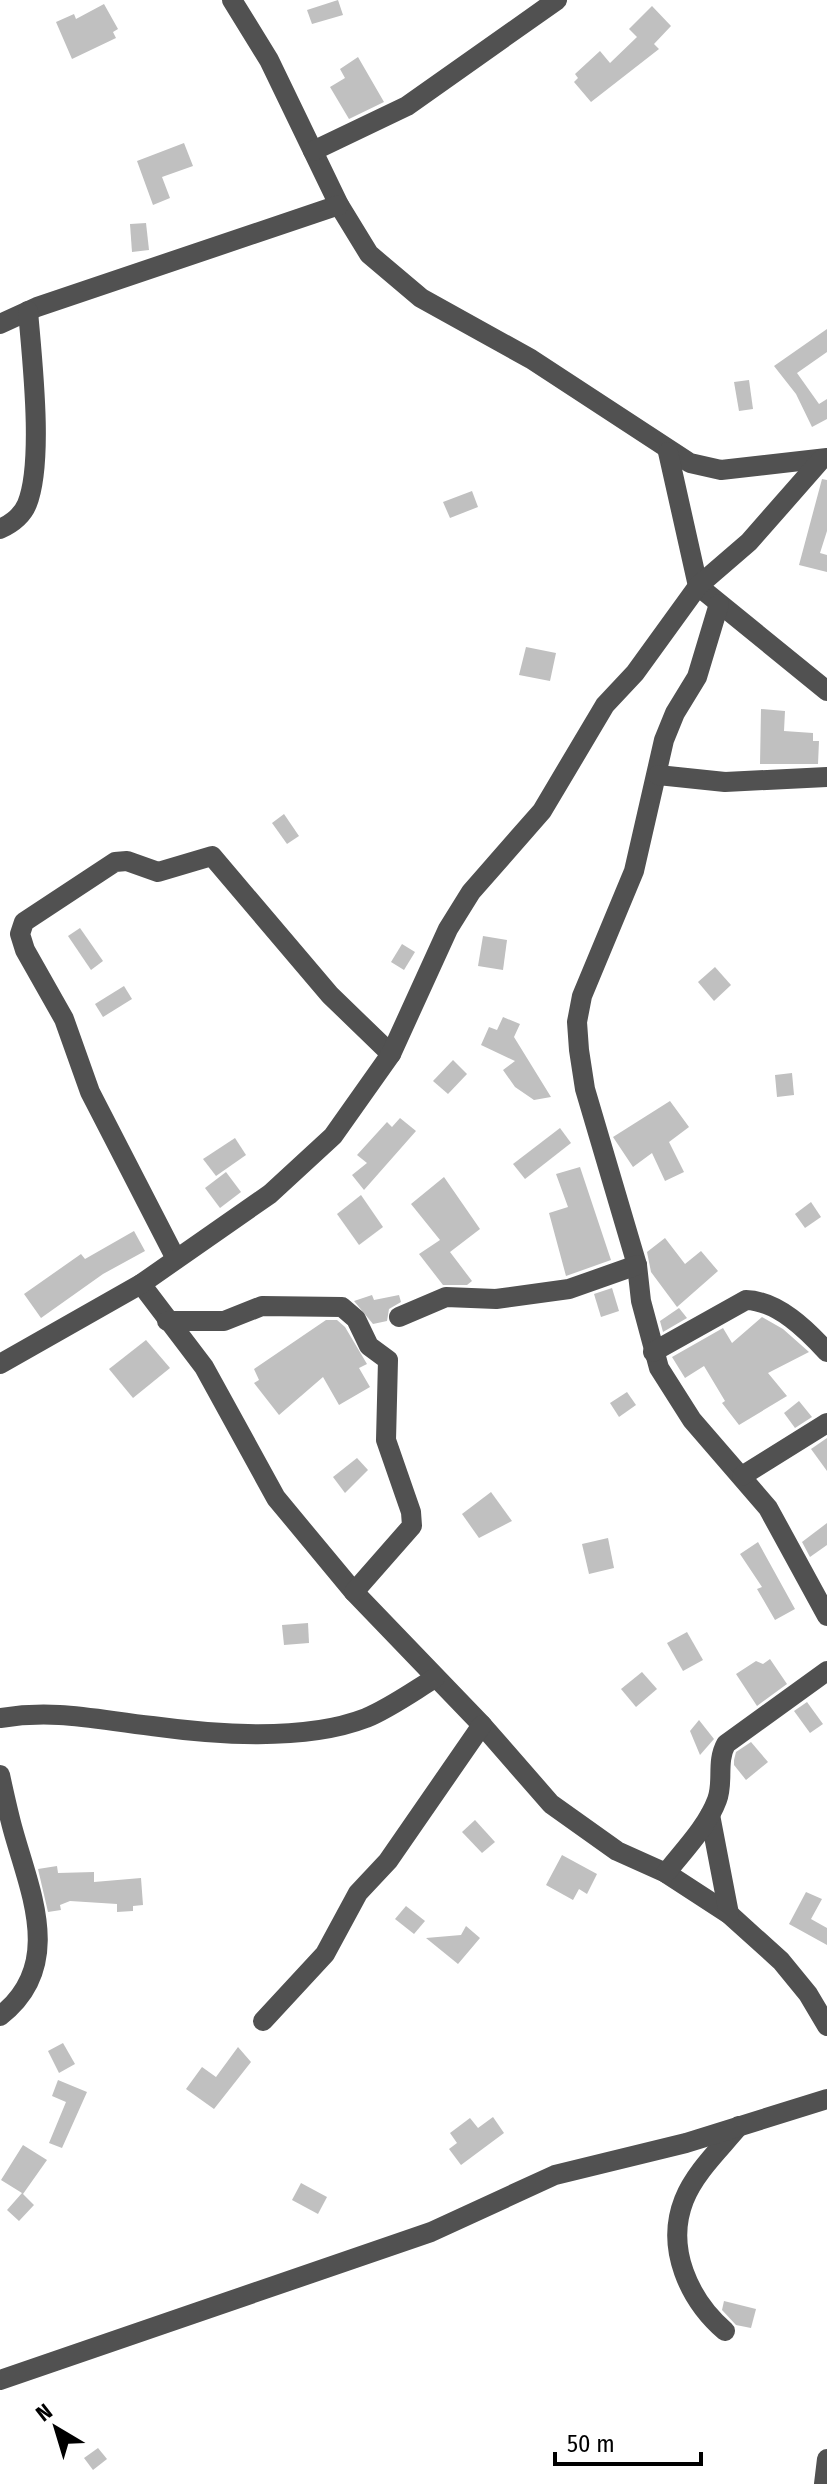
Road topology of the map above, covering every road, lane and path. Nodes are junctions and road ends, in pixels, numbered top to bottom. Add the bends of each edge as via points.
1 (232, 0) edge
2 (557, 0) edge
3 (313, 151) junction
4 (339, 205) junction
5 (28, 311) junction
6 (0, 324) edge
7 (668, 452) junction
8 (824, 459) edge
9 (0, 529) edge
10 (698, 586) junction
11 (719, 604) junction
12 (827, 691) edge
13 (658, 775) junction
14 (827, 777) edge
15 (391, 1054) junction
16 (176, 1259) junction
17 (637, 1265) junction
18 (141, 1284) junction
19 (399, 1317) dead end
20 (167, 1321) junction
21 (653, 1352) junction
22 (827, 1352) edge
23 (0, 1364) edge
24 (827, 1423) edge
25 (742, 1476) junction
26 (354, 1592) junction
27 (827, 1616) edge
28 (827, 1671) edge
29 (435, 1678) junction
30 (0, 1718) edge
31 (482, 1725) junction
32 (0, 1775) edge
33 (710, 1815) junction
34 (666, 1873) junction
35 (729, 1914) junction
36 (0, 2016) edge
37 (263, 2021) dead end
38 (827, 2026) edge
39 (827, 2099) edge
40 (739, 2126) junction
41 (725, 2331) dead end
42 (0, 2380) edge
43 (827, 2459) edge
44 (824, 2484) edge

1 - 3 street via 269,60
2 - 3 street via 407,106
3 - 4 street
4 - 5 street
4 - 7 street via 369,254 421,298 531,359
5 - 6 street
5 - 9 street via 32,482 19,516
7 - 8 street via 721,470
7 - 10 street
8 - 10 street via 749,542
10 - 11 street
10 - 15 street via 605,705 542,811 471,892 427,971
11 - 12 street
11 - 13 street via 697,677 664,740
13 - 14 street via 711,781
13 - 17 street via 634,871 582,996 577,1022 585,1089
15 - 16 street via 333,1136 310,1159 270,1194
15 - 16 street via 330,995 212,856 158,872 115,862 24,922 20,934 25,950 64,1019 90,1092
16 - 18 street
17 - 19 street via 569,1289 496,1299 446,1297
17 - 21 street
18 - 20 street
18 - 23 street
20 - 26 street via 204,1367 276,1498
20 - 26 street via 224,1321 262,1306 342,1307 356,1319 369,1346 388,1360 386,1440 412,1526
21 - 22 street via 746,1300 760,1302 804,1327
21 - 25 street via 675,1397
24 - 25 street
25 - 27 street via 774,1518
26 - 29 street
28 - 33 street via 726,1744 720,1789
29 - 30 street via 364,1718 318,1731 214,1731 70,1713
29 - 31 street
31 - 34 street via 551,1804 617,1851
31 - 37 street via 388,1861 358,1893 325,1954
32 - 36 street via 39,1931 36,1962 21,1992
33 - 34 street
33 - 35 street
34 - 35 street
35 - 38 street via 781,1961
39 - 40 street
40 - 41 street via 684,2199 677,2227 690,2292
40 - 42 street via 555,2175 431,2232
43 - 44 street

